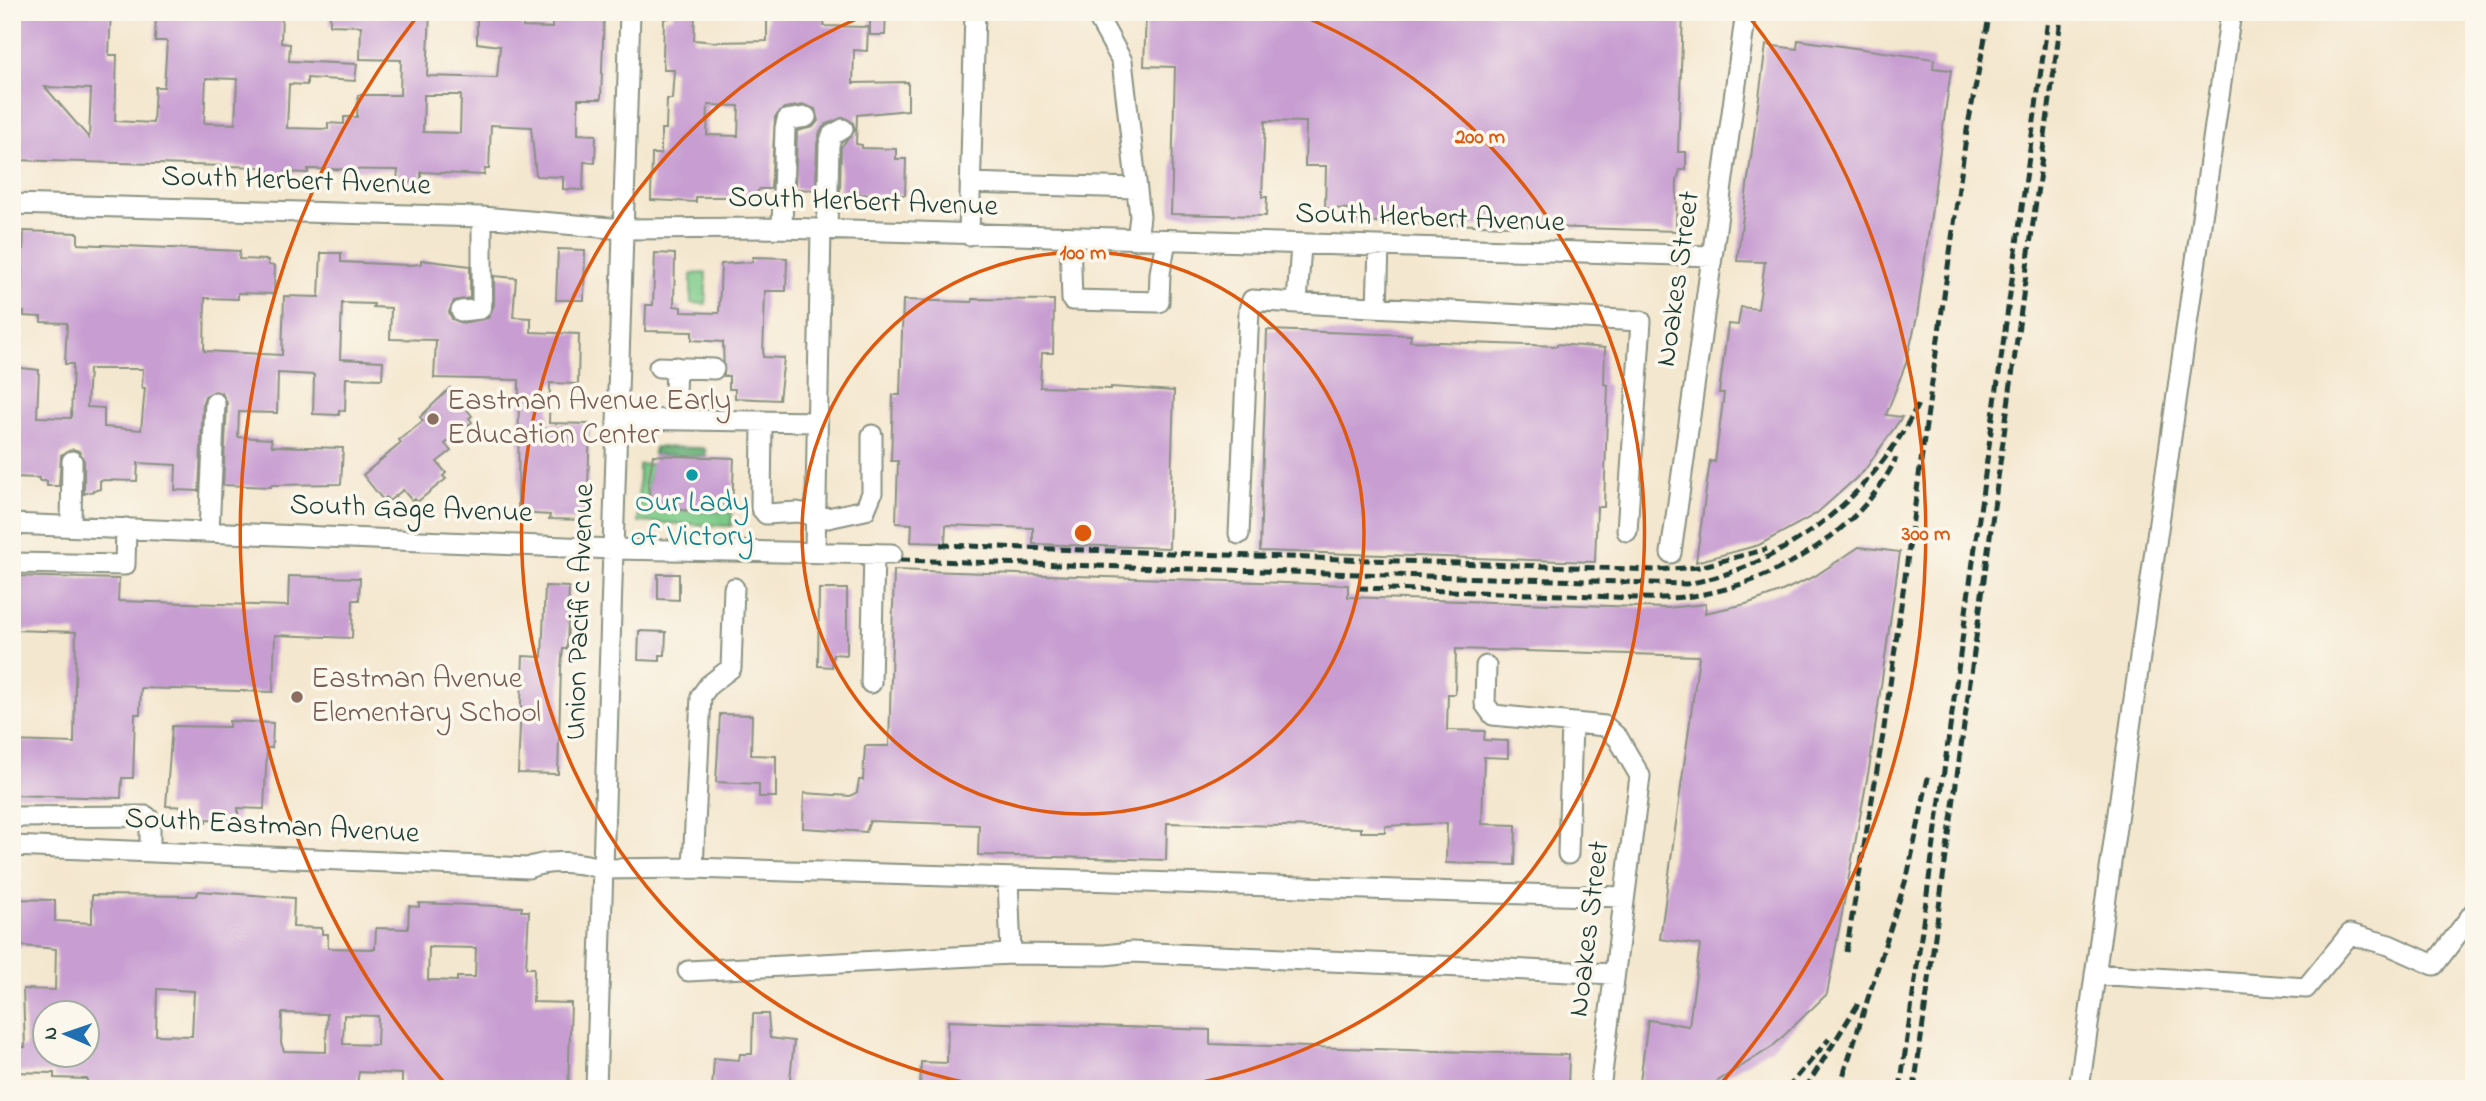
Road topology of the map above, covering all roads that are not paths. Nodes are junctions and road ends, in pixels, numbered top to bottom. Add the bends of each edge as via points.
1 (630, 12) edge
2 (975, 12) edge
3 (1095, 12) edge
4 (1746, 12) edge
5 (2231, 12) edge
6 (806, 117) dead end
7 (842, 129) dead end
8 (970, 183) junction
9 (1136, 188) junction
10 (12, 204) edge
11 (482, 217) junction
12 (782, 228) junction
13 (623, 229) junction
14 (824, 229) junction
15 (969, 235) junction
16 (1070, 239) junction
17 (1138, 240) junction
18 (1166, 241) junction
19 (1301, 245) junction
20 (1379, 247) junction
21 (1712, 256) junction
22 (1297, 303) junction
23 (1377, 307) junction
24 (461, 311) dead end
25 (714, 369) dead end
26 (215, 403) dead end
27 (618, 419) junction
28 (674, 419) junction
29 (762, 421) junction
30 (817, 422) junction
31 (872, 435) dead end
32 (72, 461) dead end
33 (816, 517) junction
34 (12, 524) edge
35 (71, 526) junction
36 (126, 528) junction
37 (209, 531) junction
38 (1627, 531) dead end
39 (1239, 534) dead end
40 (613, 548) junction
41 (815, 551) junction
42 (1671, 553) dead end
43 (12, 563) edge
44 (734, 588) dead end
45 (1486, 666) dead end
46 (871, 684) dead end
47 (1572, 723) junction
48 (12, 817) edge
49 (12, 846) edge
50 (150, 851) junction
51 (1568, 854) dead end
52 (602, 869) junction
53 (693, 869) junction
54 (1009, 879) junction
55 (1624, 897) junction
56 (2474, 912) edge
57 (1011, 954) junction
58 (688, 971) dead end
59 (1614, 974) junction
60 (2095, 974) junction
61 (596, 1089) edge
62 (1600, 1089) edge
63 (2078, 1089) edge

1 - 13 street, Union Pacific Avenue
2 - 8 street
3 - 9 street via 1122,61
4 - 21 street, Noakes Street
5 - 60 street
6 - 12 street via 787,120 785,128
7 - 14 street via 832,135 829,145
8 - 9 street
8 - 15 street
9 - 17 street
10 - 11 street, South Herbert Avenue
11 - 13 street, South Herbert Avenue
11 - 24 street via 482,302 480,309
12 - 13 street, South Herbert Avenue
12 - 14 street, South Herbert Avenue
13 - 27 street, Union Pacific Avenue
14 - 15 street, South Herbert Avenue
14 - 30 street
15 - 16 street, South Herbert Avenue
16 - 17 street, South Herbert Avenue
16 - 18 street via 1072,300 1159,302
17 - 18 street, South Herbert Avenue
18 - 19 street, South Herbert Avenue
19 - 20 street, South Herbert Avenue
19 - 22 street
20 - 21 street, South Herbert Avenue
20 - 23 street
21 - 42 street, Noakes Street
22 - 23 street
22 - 39 street via 1252,300 1249,310
23 - 38 street via 1641,321
25 - 28 street via 667,367
26 - 37 street
27 - 28 street
27 - 40 street, Union Pacific Avenue
28 - 29 street
29 - 30 street
29 - 33 street via 761,508 766,514 797,512
30 - 33 street
31 - 33 street via 872,493 865,510
32 - 35 street
33 - 41 street
34 - 35 street, South Gage Avenue
35 - 36 street, South Gage Avenue
36 - 37 street, South Gage Avenue
36 - 43 street via 125,565
37 - 40 street, South Gage Avenue
40 - 41 street, South Gage Avenue
40 - 52 street, Union Pacific Avenue
41 - 46 street, South Gage Avenue via 883,553
44 - 53 street via 731,668 701,696
45 - 47 street via 1485,704 1493,715
47 - 51 street
47 - 55 street, Noakes Street via 1605,726 1618,738 1640,776
48 - 50 street via 146,816 150,820
49 - 50 street, South Eastman Avenue
50 - 52 street, South Eastman Avenue via 528,868 538,874 589,875
52 - 53 street, South Eastman Avenue
52 - 61 street, Union Pacific Avenue
53 - 54 street, South Eastman Avenue
54 - 55 street, South Eastman Avenue
54 - 57 street
55 - 59 street, Noakes Street
56 - 60 street via 2434,965 2350,934 2306,988
57 - 58 street
57 - 59 street via 1131,952
59 - 62 street, Noakes Street
60 - 63 street

